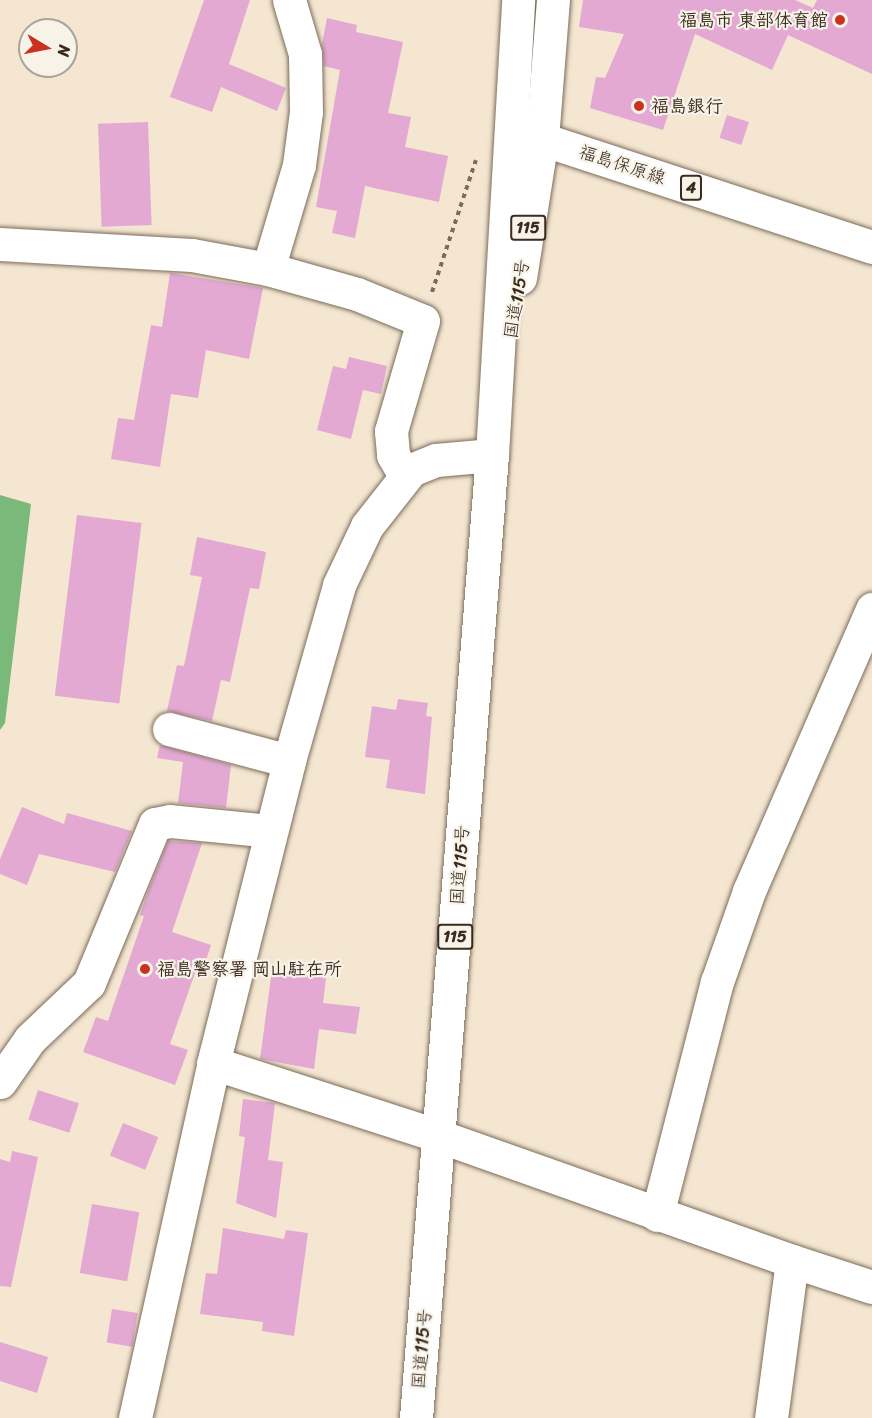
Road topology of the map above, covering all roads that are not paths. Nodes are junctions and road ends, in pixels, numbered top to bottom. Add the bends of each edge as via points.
1 (290, 0) edge
2 (518, 0) edge
3 (552, 0) edge
4 (509, 128) junction
5 (542, 139) junction
6 (0, 244) edge
7 (872, 247) edge
8 (268, 269) junction
9 (492, 455) junction
10 (405, 476) junction
11 (872, 609) edge
12 (169, 729) dead end
13 (289, 761) junction
14 (271, 831) junction
15 (213, 1063) junction
16 (0, 1082) edge
17 (439, 1136) junction
18 (657, 1215) junction
19 (792, 1261) junction
20 (872, 1287) edge
21 (135, 1418) edge
22 (416, 1418) edge
23 (771, 1418) edge

1 - 8 main road via 305,54 306,112 298,165
2 - 4 main road, 国道115号 / 115
3 - 5 main road, 国道115号 / 115
4 - 5 main road, 福島保原線 / 4
4 - 9 main road, 国道115号 / 115
5 - 7 main road, 福島保原線 / 4
5 - 9 main road, 国道115号 / 115
6 - 8 main road via 192,255
8 - 10 main road via 357,294 423,321 391,431 393,455
9 - 10 main road via 436,460
9 - 17 main road, 国道115号 / 115
10 - 13 main road via 367,526 339,585
11 - 18 main road via 746,901 717,981
12 - 13 main road
13 - 14 main road
14 - 15 main road
14 - 16 main road via 170,821 155,824 89,983 30,1038
15 - 17 main road
15 - 21 main road
17 - 18 main road
17 - 22 main road, 国道115号 / 115
18 - 19 main road
19 - 20 main road
19 - 23 main road

